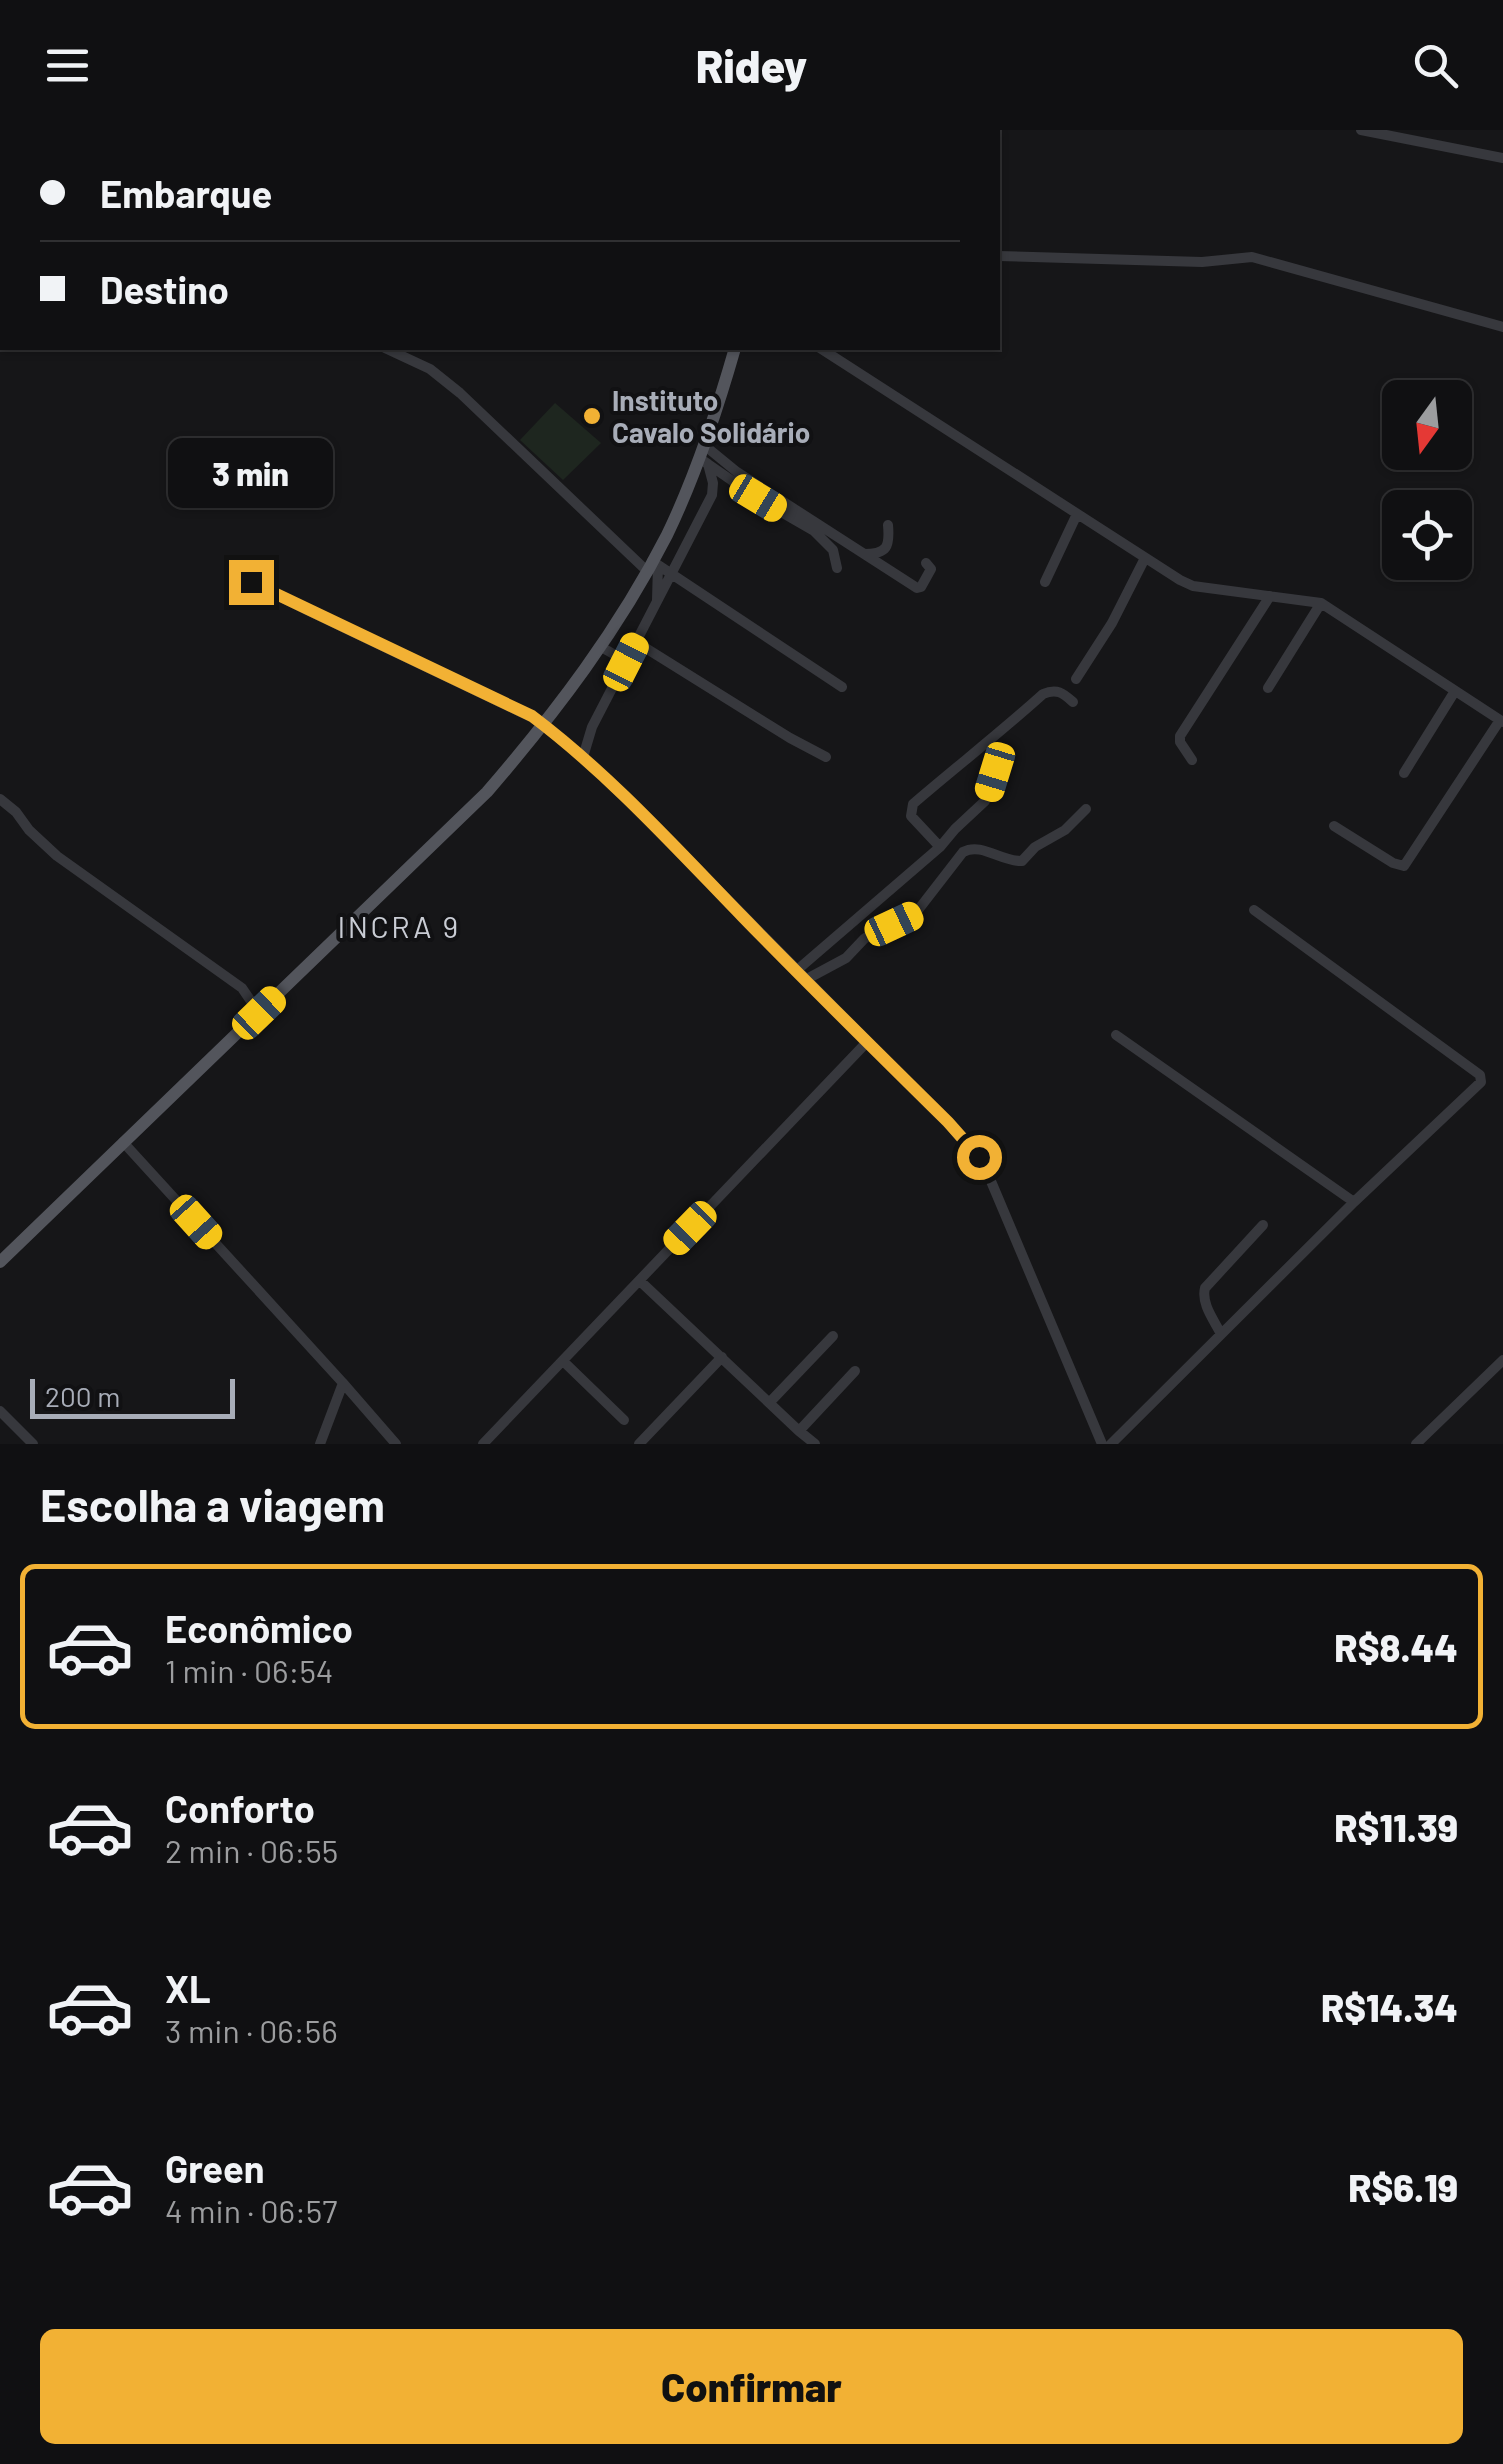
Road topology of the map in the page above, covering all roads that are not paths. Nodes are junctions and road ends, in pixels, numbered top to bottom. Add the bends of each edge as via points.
1 (1361, 130) edge
2 (1503, 158) edge
3 (1000, 256) edge
4 (1503, 328) edge
5 (390, 350) edge
6 (420, 350) edge
7 (733, 350) edge
8 (823, 350) edge
9 (415, 361) junction
10 (704, 456) junction
11 (1077, 514) junction
12 (888, 525) dead end
13 (864, 554) junction
14 (1145, 558) junction
15 (926, 563) dead end
16 (652, 566) junction
17 (837, 568) dead end
18 (230, 571) dead end
19 (672, 575) junction
20 (1046, 582) dead end
21 (1270, 596) junction
22 (657, 601) junction
23 (1321, 604) junction
24 (624, 610) junction
25 (645, 623) junction
26 (636, 642) junction
27 (601, 646) junction
28 (626, 662) junction
29 (1076, 679) dead end
30 (842, 687) dead end
31 (1268, 688) dead end
32 (1455, 691) junction
33 (1073, 702) dead end
34 (1502, 721) edge
35 (544, 726) junction
36 (583, 757) junction
37 (826, 757) dead end
38 (1192, 760) dead end
39 (1002, 765) dead end
40 (1404, 773) dead end
41 (0, 799) edge
42 (1086, 809) dead end
43 (1334, 826) dead end
44 (940, 847) junction
45 (1254, 910) dead end
46 (800, 976) junction
47 (259, 1013) junction
48 (1116, 1035) dead end
49 (867, 1042) junction
50 (122, 1142) junction
51 (1354, 1202) junction
52 (1263, 1225) dead end
53 (0, 1262) edge
54 (640, 1281) junction
55 (1221, 1334) junction
56 (833, 1336) dead end
57 (722, 1357) junction
58 (562, 1360) junction
59 (1503, 1360) edge
60 (855, 1371) dead end
61 (344, 1383) junction
62 (770, 1402) junction
63 (0, 1411) edge
64 (624, 1420) dead end
65 (800, 1430) junction
66 (33, 1444) edge
67 (320, 1444) edge
68 (396, 1444) edge
69 (483, 1444) edge
70 (639, 1444) edge
71 (815, 1444) edge
72 (1102, 1444) edge
73 (1111, 1444) edge
74 (1416, 1444) edge

1 - 2 street
3 - 4 street via 1252,258
5 - 9 street
6 - 9 street
7 - 10 main road
8 - 11 street
9 - 16 street
10 - 13 street
10 - 16 main road
10 - 17 street via 814,532 834,550
10 - 19 street via 712,495
11 - 14 street
11 - 20 street
12 - 13 street via 886,548
13 - 15 street via 917,588 931,569
14 - 21 street via 1188,585
14 - 29 street
16 - 19 street
16 - 22 street
16 - 24 main road
18 - 35 street
19 - 22 street
19 - 30 street
21 - 23 street
21 - 38 street via 1180,736
22 - 25 street
23 - 31 street
23 - 32 street
24 - 25 street
24 - 27 main road
25 - 26 street
26 - 28 street
26 - 37 street
27 - 28 street
27 - 35 main road
28 - 36 street
32 - 34 street
32 - 40 street
33 - 44 street via 1062,692 1043,694 913,804 912,816
34 - 43 street via 1404,866
35 - 36 street
35 - 47 main road via 487,792
36 - 46 street
39 - 44 street via 985,801
41 - 47 street via 57,856 242,988
42 - 46 street via 1022,860 969,848 916,914 864,939 846,958
44 - 46 street
45 - 51 street via 1482,1078
46 - 49 street
47 - 50 main road
48 - 51 street
49 - 54 street
49 - 72 street via 985,1166
50 - 53 main road
50 - 61 street
51 - 55 street
52 - 55 street via 1204,1288
54 - 57 street
54 - 58 street
55 - 73 street
56 - 62 street
57 - 62 street
57 - 70 street
58 - 64 street
58 - 69 street
59 - 74 street
60 - 65 street
61 - 67 street
61 - 68 street
62 - 65 street
63 - 66 street
65 - 71 street

